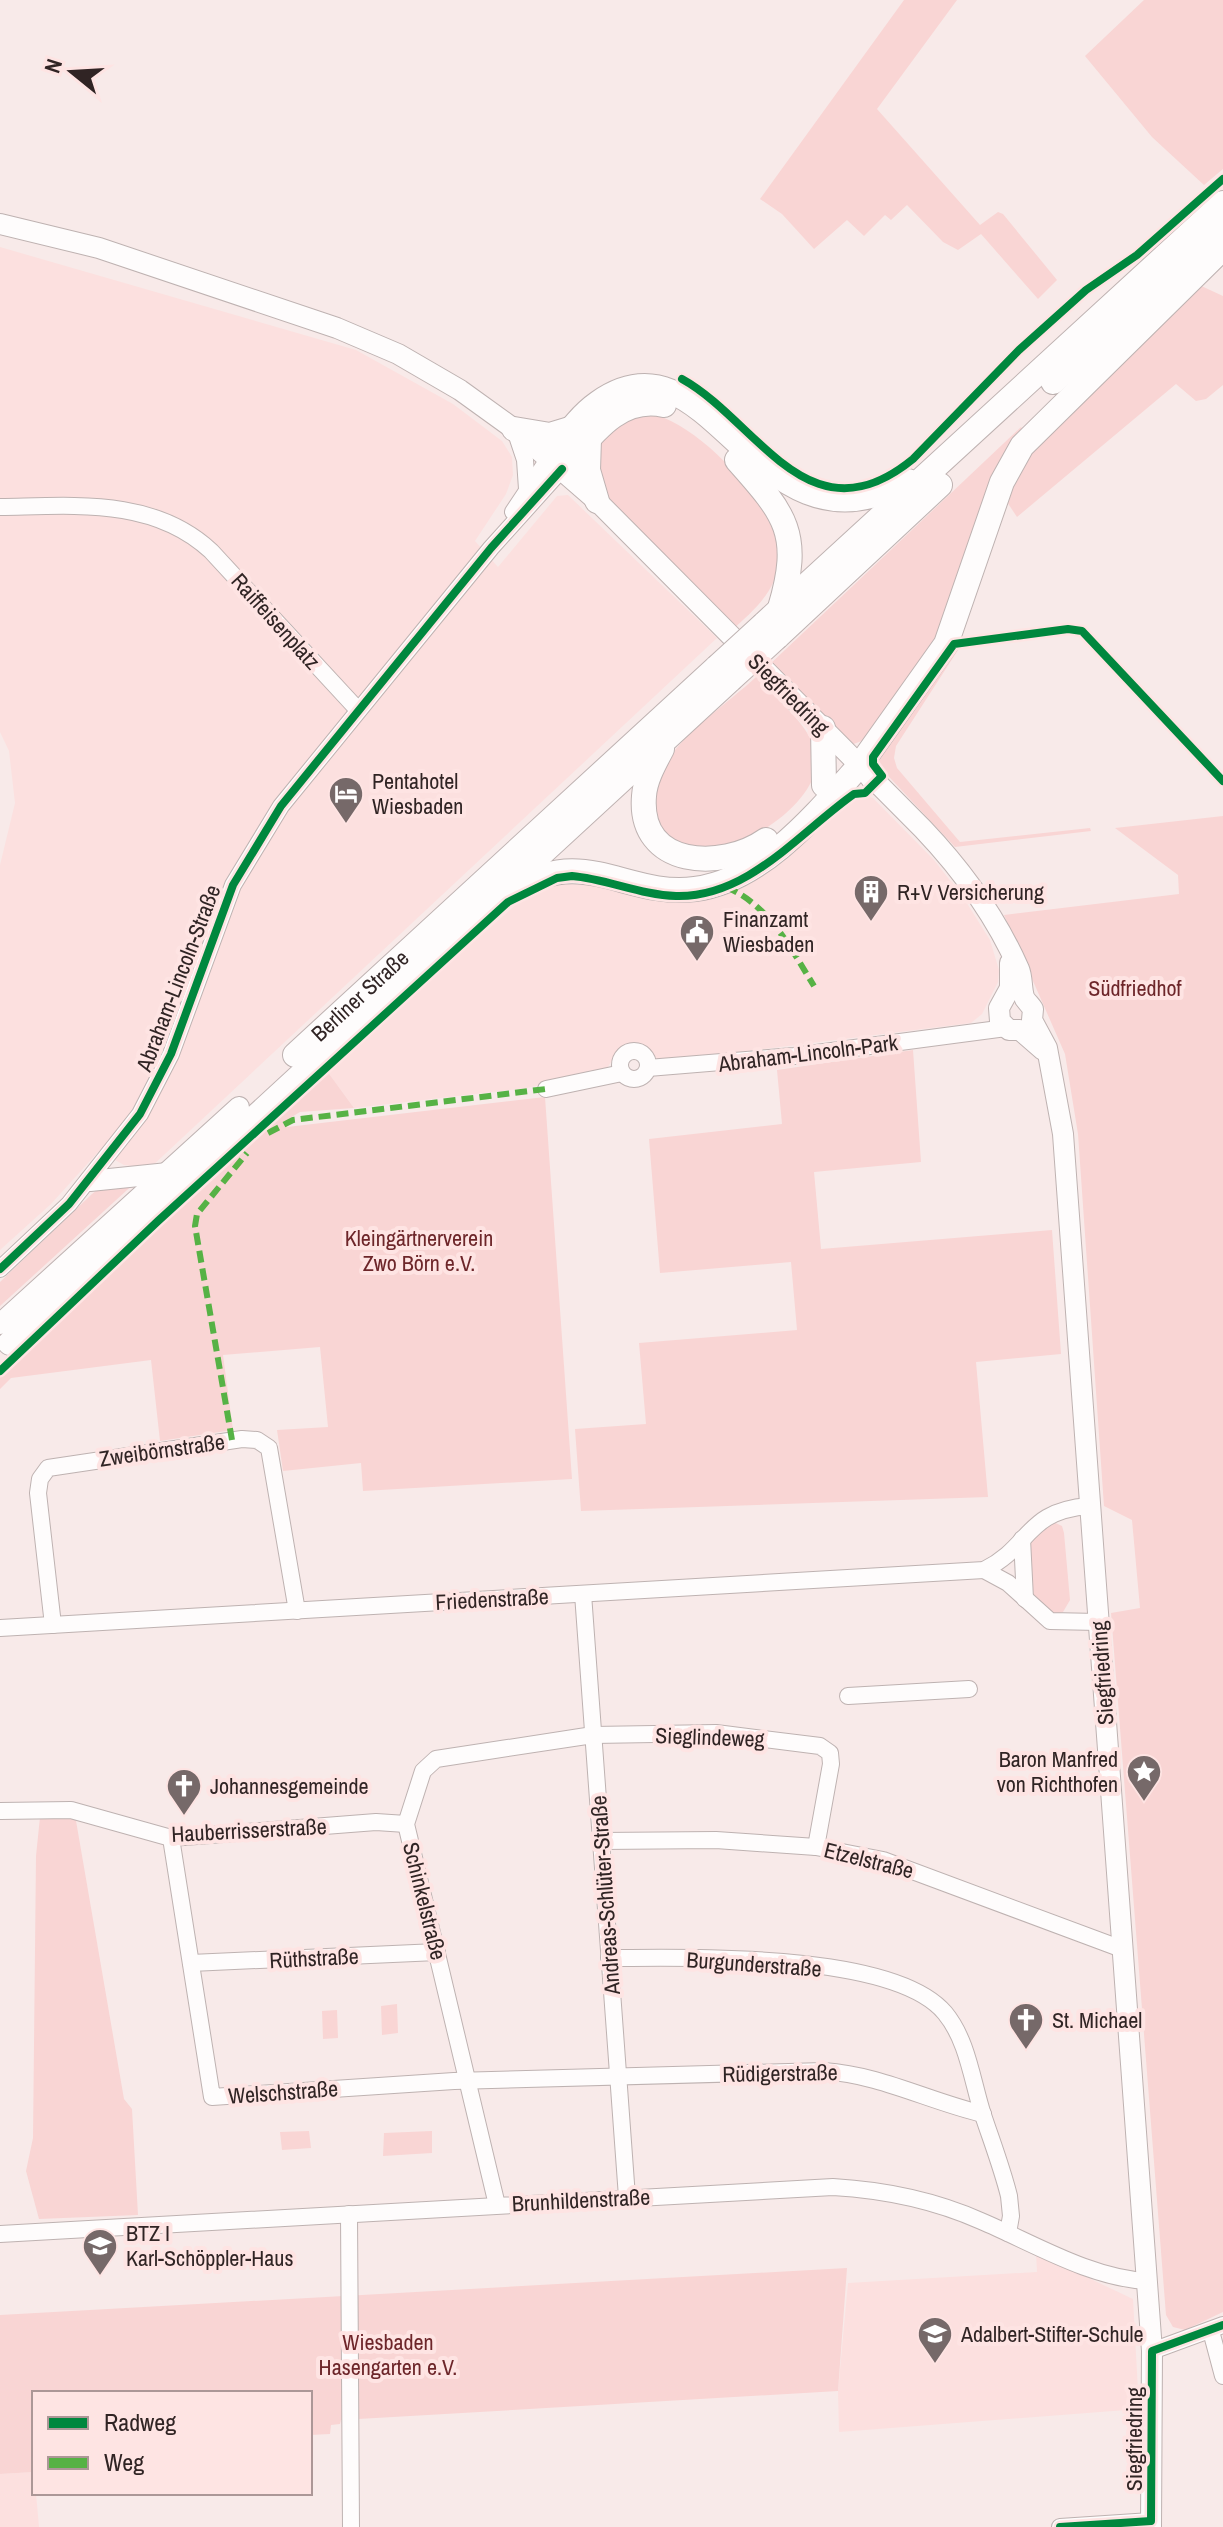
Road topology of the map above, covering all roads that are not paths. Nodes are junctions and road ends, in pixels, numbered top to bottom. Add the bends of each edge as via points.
1 (1223, 203) edge
2 (0, 224) edge
3 (1223, 228) edge
4 (1223, 248) edge
5 (514, 429) junction
6 (581, 434) junction
7 (556, 464) junction
8 (938, 464) junction
9 (527, 489) junction
10 (597, 501) junction
11 (0, 507) edge
12 (491, 548) junction
13 (773, 624) junction
14 (724, 674) junction
15 (358, 710) junction
16 (823, 728) junction
17 (668, 736) junction
18 (873, 779) junction
19 (824, 785) junction
20 (471, 919) junction
21 (1015, 1014) junction
22 (648, 1068) junction
23 (622, 1073) junction
24 (546, 1089) dead end
25 (239, 1107) joint
26 (168, 1173) junction
27 (90, 1181) junction
28 (0, 1269) edge
29 (3, 1343) edge
30 (1089, 1506) junction
31 (1022, 1539) junction
32 (984, 1570) junction
33 (583, 1594) junction
34 (1025, 1599) junction
35 (297, 1611) junction
36 (1098, 1622) junction
37 (53, 1625) junction
38 (0, 1628) edge
39 (969, 1689) dead end
40 (848, 1696) dead end
41 (593, 1735) junction
42 (0, 1811) edge
43 (406, 1824) junction
44 (171, 1838) junction
45 (601, 1841) junction
46 (816, 1847) junction
47 (1122, 1949) junction
48 (437, 1952) junction
49 (609, 1958) junction
50 (191, 1963) junction
51 (618, 2077) junction
52 (469, 2082) junction
53 (983, 2114) junction
54 (627, 2197) junction
55 (497, 2205) junction
56 (349, 2214) junction
57 (1008, 2233) junction
58 (0, 2234) edge
59 (1147, 2281) junction
60 (1217, 2328) edge
61 (1152, 2351) junction
62 (1223, 2376) edge
63 (1151, 2524) edge
64 (351, 2527) edge
65 (1060, 2527) edge

1 - 8 highway
2 - 5 main road, Siegfriedring via 99,248 337,328 411,361
3 - 13 highway
4 - 18 highway via 1022,446 1002,482 946,644 865,758
5 - 6 highway
5 - 7 main road, Siegfriedring
5 - 9 street via 525,460
6 - 7 highway
6 - 8 highway via 606,398 652,387 688,398 768,470 823,499 877,496
6 - 10 highway
6 - 13 highway via 636,404 671,406 704,427 754,479 786,525 792,558
7 - 9 street, Abraham-Lincoln-Straße
7 - 10 main road, Siegfriedring
7 - 12 street, Abraham-Lincoln-Straße
8 - 13 highway
9 - 12 street, Abraham-Lincoln-Straße
10 - 16 main road, Siegfriedring
11 - 15 street, Raiffeisenplatz via 118,508 192,535
12 - 15 street, Abraham-Lincoln-Straße
13 - 14 highway, bridge
14 - 17 highway
14 - 25 highway, Berliner Straße
15 - 27 street, Abraham-Lincoln-Straße via 281,806 247,859 221,912 162,1074 122,1142
16 - 18 main road, Siegfriedring
16 - 19 highway
17 - 19 highway via 646,784 645,814 662,843 684,857 706,861 759,845 799,815
17 - 20 highway
18 - 19 highway via 844,765
18 - 20 highway via 784,845 716,884 666,889 566,870 526,883
18 - 21 main road, Siegfriedring via 954,861 984,905 1020,971
20 - 29 highway, Berliner Straße
21 - 22 street, Abraham-Lincoln-Park via 967,1034
21 - 30 main road, Siegfriedring via 1043,1038 1063,1134
22 - 23 street, Abraham-Lincoln-Park via 639,1079
22 - 23 street, Abraham-Lincoln-Park via 644,1055 631,1051 620,1060
23 - 24 street, Abraham-Lincoln-Park
25 - 26 main road, Berliner Straße
26 - 27 main road
26 - 29 main road, Berliner Straße
27 - 28 street, Abraham-Lincoln-Straße
30 - 31 street via 1049,1514
30 - 36 main road, Siegfriedring
31 - 32 street
31 - 34 street
32 - 33 street, Friedenstraße
32 - 34 street
33 - 35 street, Friedenstraße
33 - 41 street, Andreas-Schlüter-Straße
34 - 36 street via 1050,1621
35 - 37 street, Friedenstraße
35 - 37 street, Zweibörnstraße via 269,1448 242,1439 48,1468 38,1493
36 - 47 main road, Siegfriedring
37 - 38 street, Friedenstraße
39 - 40 street
41 - 43 street, Schinkelstraße via 431,1761
41 - 45 street, Andreas-Schlüter-Straße
41 - 46 street, Sieglindeweg via 716,1733 825,1749 831,1764
42 - 44 street, Hauberrisserstraße via 71,1810
43 - 44 street, Hauberrisserstraße
43 - 48 street, Schinkelstraße
44 - 50 street, Welschstraße
45 - 46 street, Etzelstraße via 716,1840
45 - 49 street, Andreas-Schlüter-Straße
46 - 47 street, Etzelstraße via 883,1860
47 - 59 main road, Siegfriedring
48 - 50 street, Rüthstraße
48 - 52 street, Schinkelstraße
49 - 51 street, Andreas-Schlüter-Straße
49 - 53 street, Burgunderstraße via 805,1964 905,1987 942,2010 955,2028
50 - 52 street, Welschstraße via 212,2097
51 - 52 street, Welschstraße
51 - 53 street, Rüdigerstraße via 857,2073
51 - 54 street, Andreas-Schlüter-Straße
52 - 55 street, Schinkelstraße
53 - 57 street, Burgunderstraße via 1009,2196
54 - 55 street, Brunhildenstraße
54 - 57 street, Brunhildenstraße via 850,2188 925,2201
55 - 56 street, Brunhildenstraße
56 - 58 street, Brunhildenstraße
56 - 64 street
57 - 59 street, Brunhildenstraße via 1098,2271
59 - 61 main road, Siegfriedring
60 - 61 street
60 - 62 street
61 - 63 main road, Siegfriedring
63 - 65 street

